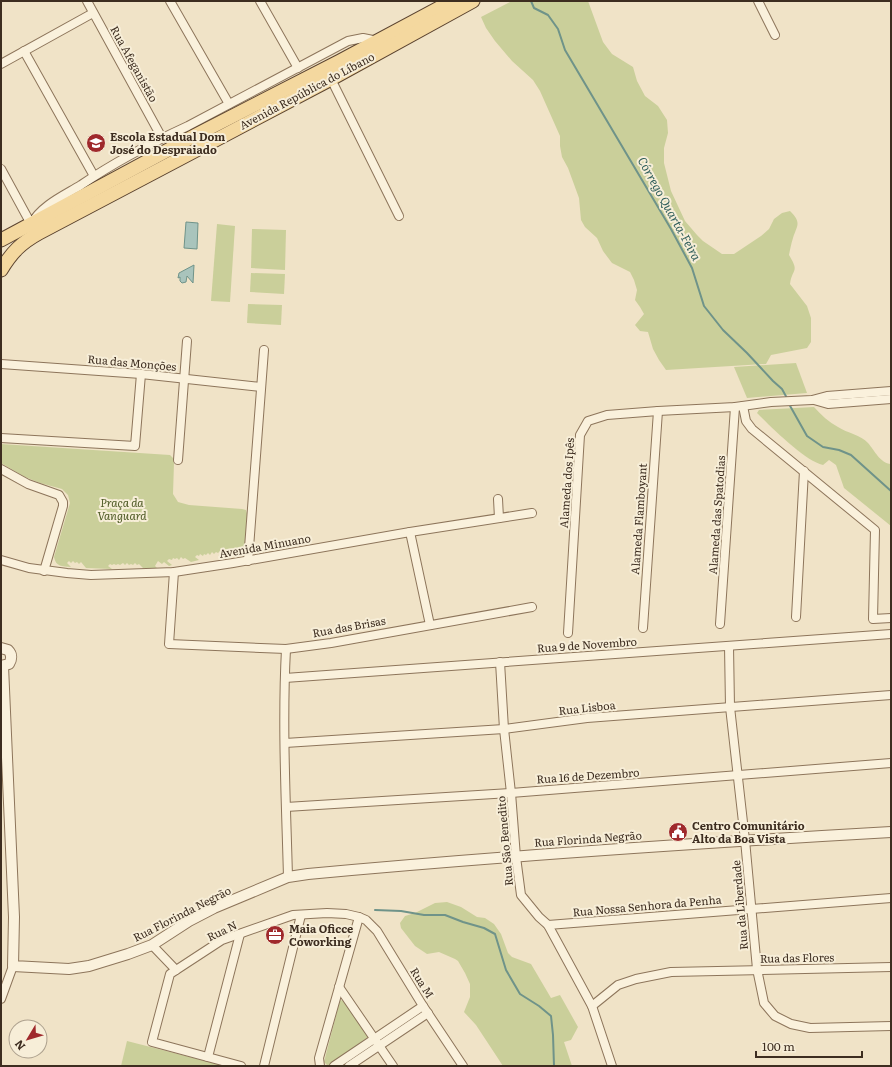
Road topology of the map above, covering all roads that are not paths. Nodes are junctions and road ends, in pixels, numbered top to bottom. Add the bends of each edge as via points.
1 (87, 1) edge
2 (171, 1) edge
3 (260, 1) edge
4 (452, 1) edge
5 (474, 1) edge
6 (758, 1) edge
7 (93, 13) junction
8 (775, 35) dead end
9 (378, 41) junction
10 (24, 51) junction
11 (1, 64) edge
12 (298, 68) junction
13 (331, 79) junction
14 (229, 104) junction
15 (191, 131) junction
16 (162, 138) junction
17 (1, 169) edge
18 (94, 176) junction
19 (399, 216) dead end
20 (30, 224) junction
21 (1, 240) edge
22 (1, 270) edge
23 (187, 341) dead end
24 (264, 350) dead end
25 (1, 364) edge
26 (141, 374) junction
27 (184, 378) junction
28 (261, 387) junction
29 (891, 391) edge
30 (891, 399) edge
31 (812, 400) junction
32 (739, 407) junction
33 (658, 411) junction
34 (1, 438) edge
35 (178, 460) dead end
36 (1, 468) edge
37 (804, 471) junction
38 (498, 499) dead end
39 (532, 513) dead end
40 (499, 518) junction
41 (410, 532) junction
42 (1, 560) edge
43 (248, 561) junction
44 (44, 571) junction
45 (174, 572) junction
46 (532, 607) dead end
47 (796, 617) dead end
48 (891, 618) edge
49 (720, 624) dead end
50 (430, 625) junction
51 (643, 628) dead end
52 (568, 633) dead end
53 (891, 634) edge
54 (729, 646) junction
55 (1, 648) edge
56 (286, 649) junction
57 (500, 662) junction
58 (2, 666) edge
59 (285, 678) junction
60 (891, 695) edge
61 (730, 707) junction
62 (504, 729) junction
63 (285, 743) junction
64 (891, 763) edge
65 (738, 775) junction
66 (511, 793) junction
67 (286, 807) junction
68 (891, 832) edge
69 (745, 840) junction
70 (516, 857) junction
71 (288, 877) junction
72 (891, 898) edge
73 (750, 908) junction
74 (301, 915) junction
75 (359, 917) junction
76 (548, 925) junction
77 (240, 934) junction
78 (152, 944) junction
79 (13, 966) junction
80 (891, 967) edge
81 (757, 969) junction
82 (176, 970) junction
83 (339, 987) junction
84 (1, 999) edge
85 (592, 1006) junction
86 (425, 1010) junction
87 (891, 1026) edge
88 (374, 1038) junction
89 (380, 1046) junction
90 (208, 1057) junction
91 (241, 1066) edge
92 (264, 1066) edge
93 (320, 1066) edge
94 (334, 1066) edge
95 (349, 1066) edge
96 (394, 1066) edge
97 (463, 1066) edge
98 (612, 1066) edge

1 - 7 street, Rua Afeganistão
2 - 14 street
3 - 12 street
4 - 9 main road, Avenida República do Líbano
5 - 13 main road, Avenida República do Líbano
6 - 8 street
7 - 10 street
7 - 16 street, Rua Afeganistão
9 - 12 street, Avenida República do Líbano via 363,38 348,41
9 - 15 main road, Avenida República do Líbano
10 - 11 street
10 - 18 street
12 - 14 street, Avenida República do Líbano
13 - 19 street
13 - 22 main road, Avenida República do Líbano via 28,239 15,250
14 - 15 street, Avenida República do Líbano
15 - 16 street, Avenida República do Líbano
15 - 20 main road, Avenida República do Líbano
16 - 18 street, Avenida República do Líbano
17 - 20 street
18 - 20 street, Avenida República do Líbano via 51,203
20 - 21 main road, Avenida República do Líbano
23 - 27 street
24 - 28 street
25 - 26 street, Rua das Monções
26 - 27 street, Rua das Monções
26 - 34 street via 135,446
27 - 28 street, Rua das Monções
27 - 35 street
28 - 43 street
29 - 31 street, Alameda dos Ipês via 827,396
30 - 31 street, Alameda dos Ipês via 828,404
31 - 32 street, Alameda dos Ipês
32 - 33 street, Alameda dos Ipês
32 - 37 street via 752,429
32 - 49 street, Alameda das Spatodias
33 - 51 street, Alameda Flamboyant
33 - 52 street, Alameda dos Ipês via 607,415 588,421 580,435
36 - 44 street via 28,484 62,498 63,506
37 - 47 street
37 - 48 street via 875,530 873,619
38 - 40 street
39 - 40 street, Avenida Minuano
40 - 41 street, Avenida Minuano
41 - 43 street, Avenida Minuano
41 - 50 street
42 - 44 street, Avenida Minuano
43 - 45 street, Avenida Minuano
44 - 45 street, Avenida Minuano via 91,575
45 - 56 street, Rua das Brisas via 169,644
46 - 50 street, Rua das Brisas
50 - 56 street, Rua das Brisas
53 - 54 street, Rua 9 de Novembro
54 - 57 street, Rua 9 de Novembro
54 - 61 street, Rua da Liberdade
55 - 58 street via 8,650 11,655 9,664
56 - 59 street
57 - 59 street, Rua 9 de Novembro
57 - 62 street, Rua São Benedito
58 - 79 street via 14,917
59 - 63 street
60 - 61 street, Rua Lisboa
61 - 62 street, Rua Lisboa via 587,718
61 - 65 street, Rua da Liberdade
62 - 63 street, Rua Lisboa
62 - 66 street, Rua São Benedito
63 - 67 street
64 - 65 street, Rua 16 de Dezembro
65 - 66 street, Rua 16 de Dezembro
65 - 69 street, Rua da Liberdade
66 - 67 street, Rua 16 de Dezembro
66 - 70 street, Rua São Benedito
67 - 71 street
68 - 69 street, Rua Florinda Negrão
69 - 70 street, Rua Florinda Negrão
69 - 73 street, Rua da Liberdade
70 - 71 street, Rua Florinda Negrão via 365,868
70 - 76 street, Rua São Benedito via 521,895
71 - 78 street, Rua Florinda Negrão via 214,908
72 - 73 street, Rua Nossa Senhora da Penha
73 - 76 street, Rua Nossa Senhora da Penha
73 - 81 street, Rua da Liberdade
74 - 75 street, Rua N via 327,913
74 - 77 street, Rua N via 293,915
74 - 92 street
75 - 83 street
75 - 86 street, Rua M via 377,931
76 - 85 street, Rua São Benedito
77 - 82 street, Rua N via 222,940
77 - 90 street
78 - 79 street, Rua Florinda Negrão via 89,966 69,969
78 - 82 street
79 - 84 street
80 - 81 street, Rua das Flores
81 - 85 street, Rua das Flores via 671,972 636,979 618,985
81 - 87 street, Rua da Liberdade via 764,1003 775,1016 791,1024 810,1028
82 - 90 street, Rua N via 170,974 152,1042
83 - 88 street
83 - 93 street via 319,1058
85 - 98 street, Rua São Benedito
86 - 88 street
86 - 89 street
86 - 97 street, Rua M
88 - 89 street
88 - 94 street
89 - 95 street
89 - 96 street
90 - 91 street

